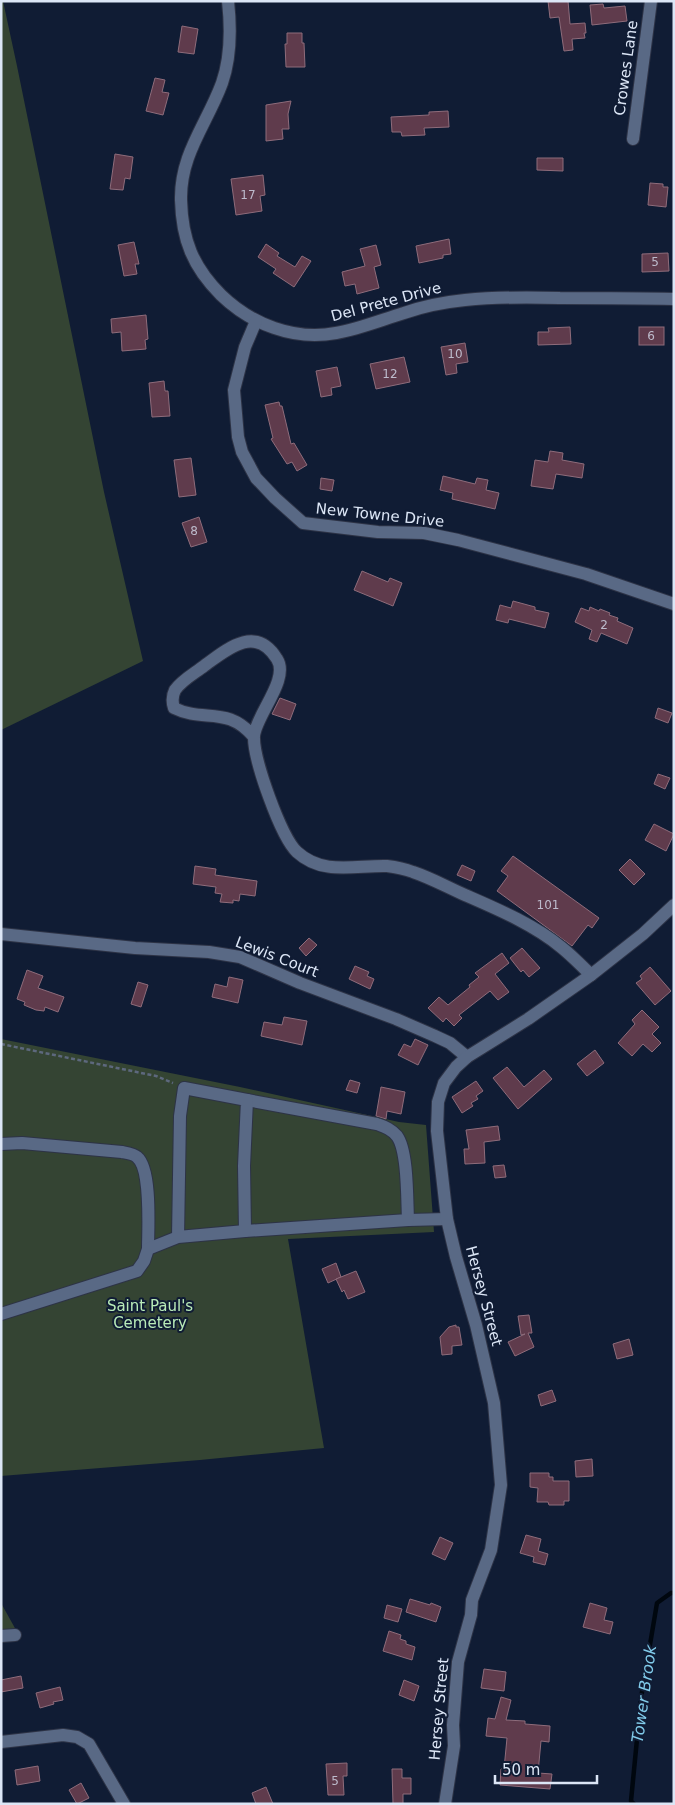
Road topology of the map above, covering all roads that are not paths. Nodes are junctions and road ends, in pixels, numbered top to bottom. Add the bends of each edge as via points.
1 (228, 1) edge
2 (651, 1) edge
3 (633, 139) dead end
4 (674, 299) edge
5 (256, 321) junction
6 (674, 604) edge
7 (254, 736) junction
8 (674, 905) edge
9 (1, 934) edge
10 (591, 975) junction
11 (468, 1057) junction
12 (247, 1100) junction
13 (1, 1144) edge
14 (447, 1219) junction
15 (408, 1220) junction
16 (246, 1231) junction
17 (178, 1237) junction
18 (148, 1250) junction
19 (1, 1314) edge
20 (15, 1635) dead end
21 (1, 1636) edge
22 (1, 1742) edge
23 (124, 1804) edge
24 (445, 1804) edge

1 - 5 street, Del Prete Drive via 231,30 224,73 186,160 181,187 182,214 190,252 201,271 231,304
2 - 3 street, Crowes Lane
4 - 5 street, Del Prete Drive via 518,297 465,300 322,335 273,328
5 - 6 street, New Towne Drive via 245,347 234,390 240,444 256,478 303,523 424,533 458,540 586,574
7 - 7 street via 229,718 192,714 174,708 172,701 175,690 190,676 219,654 244,641 264,646 279,661 280,668 277,683
7 - 10 street via 262,775 278,819 296,852 324,866 394,867 430,878 539,932 560,946
8 - 10 street, Hersey Street
9 - 11 street, Lewis Court via 233,956 435,1036
10 - 11 street, Hersey Street
11 - 14 street, Hersey Street via 456,1066 444,1083 438,1102 437,1131
12 - 15 street via 390,1129 398,1137 404,1158
12 - 16 street
12 - 17 street via 184,1088 180,1116
13 - 18 street via 122,1152 137,1156 147,1182
14 - 15 street
14 - 24 street, Hersey Street via 494,1403 502,1486 491,1550 472,1600 458,1662 454,1746
15 - 16 street
16 - 17 street
17 - 18 street
18 - 19 street via 136,1271
20 - 21 street
22 - 23 street via 63,1735 77,1737 89,1744

